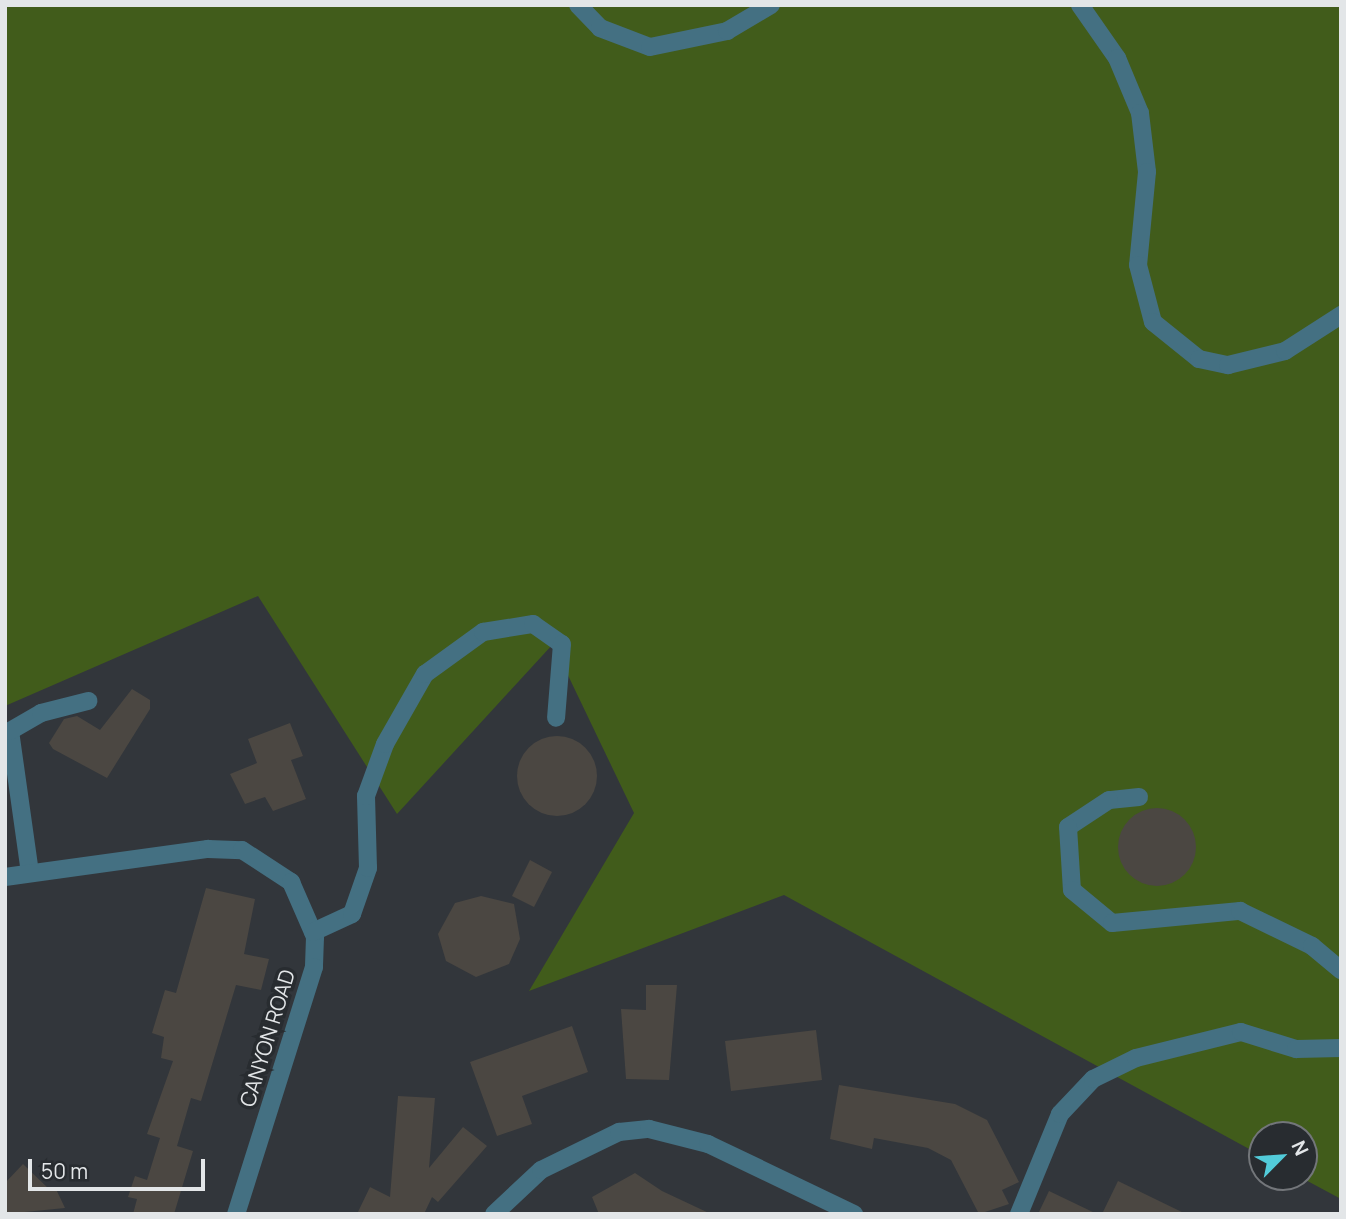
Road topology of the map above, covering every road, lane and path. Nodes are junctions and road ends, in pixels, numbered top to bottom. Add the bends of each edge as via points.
1 (578, 5) edge
2 (771, 5) edge
3 (1080, 5) edge
4 (1341, 315) edge
5 (88, 701) dead end
6 (556, 718) dead end
7 (1139, 797) dead end
8 (30, 873) junction
9 (5, 877) edge
10 (313, 932) junction
11 (1341, 970) edge
12 (1341, 1048) edge
13 (236, 1214) edge
14 (494, 1214) edge
15 (854, 1214) edge
16 (1018, 1214) edge

1 - 2 street via 600,28 650,47 727,31
3 - 4 street via 1116,58 1140,113 1147,172 1138,265 1153,322 1191,354 1228,365 1285,351
5 - 8 street via 41,713 10,731
6 - 10 street via 562,643 533,624 483,632 425,674 385,744 366,796 368,868 352,914
7 - 11 street via 1109,800 1068,827 1072,890 1112,923 1240,911 1312,946
8 - 9 street, CANYON ROAD
8 - 10 street, CANYON ROAD via 190,850 242,850 291,882
10 - 13 street, CANYON ROAD via 314,967
12 - 16 street via 1296,1049 1241,1031 1136,1058 1093,1079 1060,1114
14 - 15 street via 541,1170 619,1132 649,1129 708,1144

